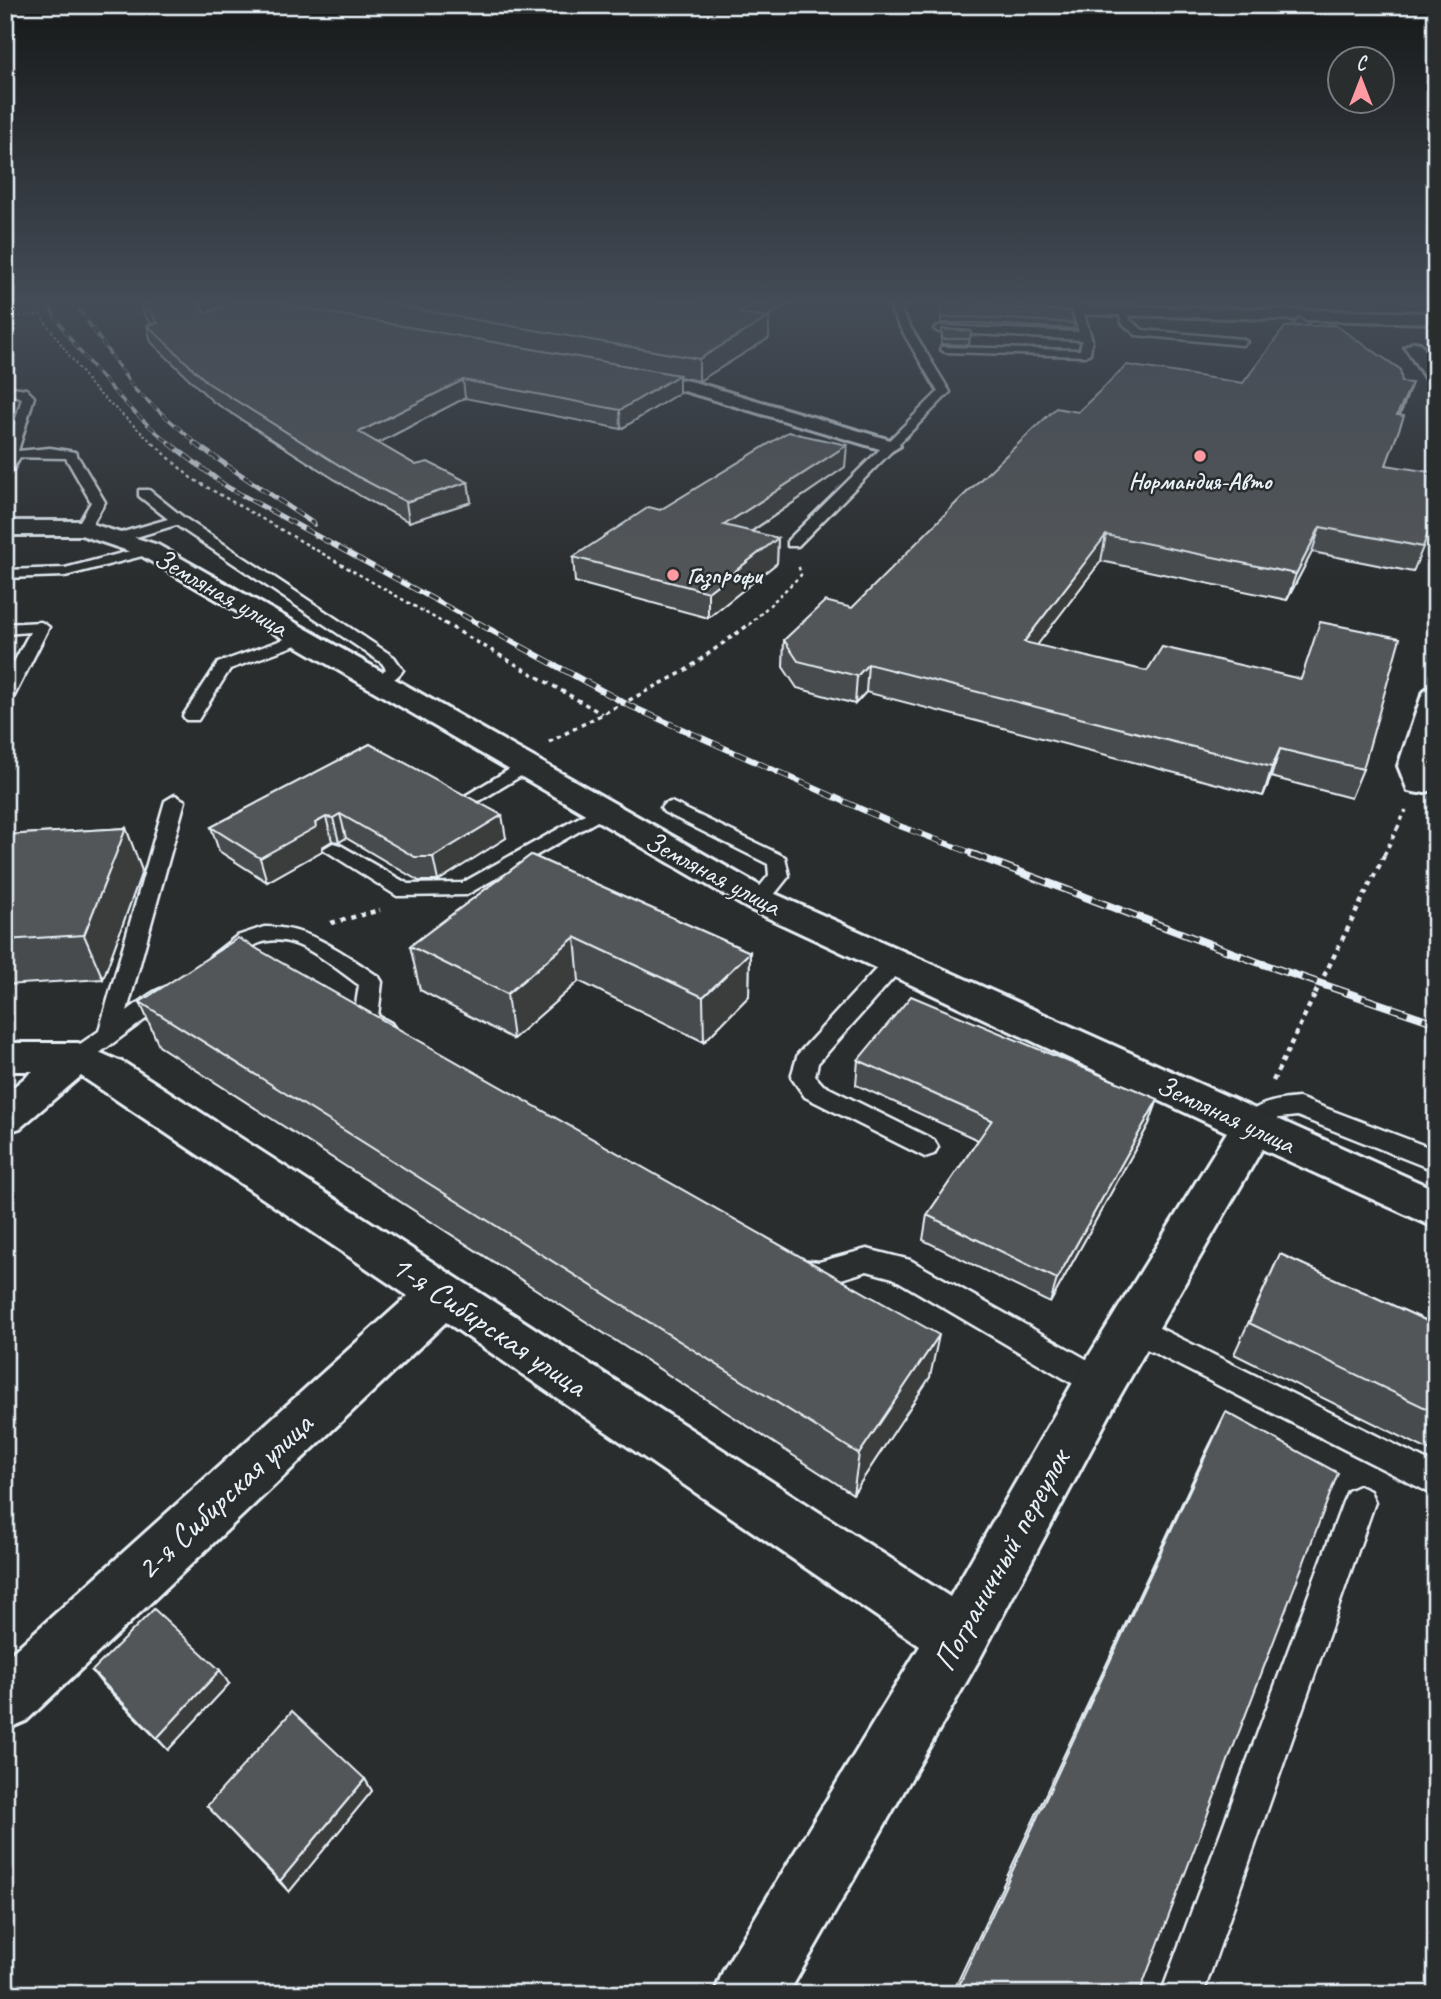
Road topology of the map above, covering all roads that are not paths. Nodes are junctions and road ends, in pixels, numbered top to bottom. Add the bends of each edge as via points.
1 (26, 395) edge
2 (718, 395) edge
3 (941, 395) edge
4 (890, 446) junction
5 (8, 460) edge
6 (144, 492) dead end
7 (178, 520) junction
8 (5, 528) edge
9 (83, 528) junction
10 (118, 538) junction
11 (793, 543) road end
12 (149, 550) junction
13 (5, 574) edge
14 (5, 629) edge
15 (301, 638) junction
16 (380, 680) junction
17 (1436, 695) edge
18 (5, 696) edge
19 (192, 716) dead end
20 (534, 755) junction
21 (1423, 774) edge
22 (474, 796) edge
23 (175, 801) dead end
24 (671, 808) dead end
25 (601, 811) junction
26 (333, 849) dead end
27 (759, 900) junction
28 (896, 961) junction
29 (206, 968) edge
30 (184, 983) edge
31 (402, 1041) edge
32 (93, 1046) junction
33 (5, 1057) edge
34 (5, 1117) edge
35 (1251, 1126) junction
36 (925, 1147) dead end
37 (1436, 1161) edge
38 (1436, 1210) edge
39 (771, 1258) edge
40 (443, 1294) junction
41 (1133, 1328) junction
42 (1100, 1383) junction
43 (1436, 1481) edge
44 (1359, 1502) dead end
45 (959, 1637) junction
46 (5, 1700) edge
47 (749, 1994) edge
48 (1182, 1994) edge

1 - 5 lane
2 - 4 street
3 - 4 lane
4 - 11 lane
5 - 9 lane via 50,452 71,456 98,502
6 - 7 lane
7 - 10 lane
7 - 16 lane via 388,660 395,670
8 - 9 street, Земляная улица
9 - 10 street, Земляная улица
10 - 12 street, Земляная улица
12 - 13 lane via 65,572
12 - 15 street, Земляная улица
14 - 18 lane via 41,628
15 - 16 street, Земляная улица
15 - 19 lane via 224,666
16 - 20 street, Земляная улица
17 - 21 street
20 - 22 lane
20 - 25 street, Земляная улица
23 - 32 lane
24 - 27 lane via 778,861 779,876
25 - 26 lane via 466,890 404,891
25 - 27 street, Земляная улица
27 - 28 street, Земляная улица
28 - 35 street, Земляная улица
28 - 36 lane via 806,1060 803,1077 814,1091
29 - 31 lane via 249,938 268,932 289,933 371,982 366,1020
30 - 32 lane
32 - 33 street, 1-я Сибирская улица
32 - 34 street
32 - 40 street, 1-я Сибирская улица via 112,1073
35 - 37 lane via 1273,1109 1299,1107
35 - 38 street, Земляная улица
35 - 41 street, Пограничный переулок via 1241,1151
39 - 42 lane via 794,1272 819,1273 867,1260 901,1268
40 - 45 street, 1-я Сибирская улица
40 - 46 street, 2-я Сибирская улица
41 - 42 street, Пограничный переулок
41 - 43 lane
42 - 45 street, Пограничный переулок
44 - 48 lane
45 - 47 street, Пограничный переулок

